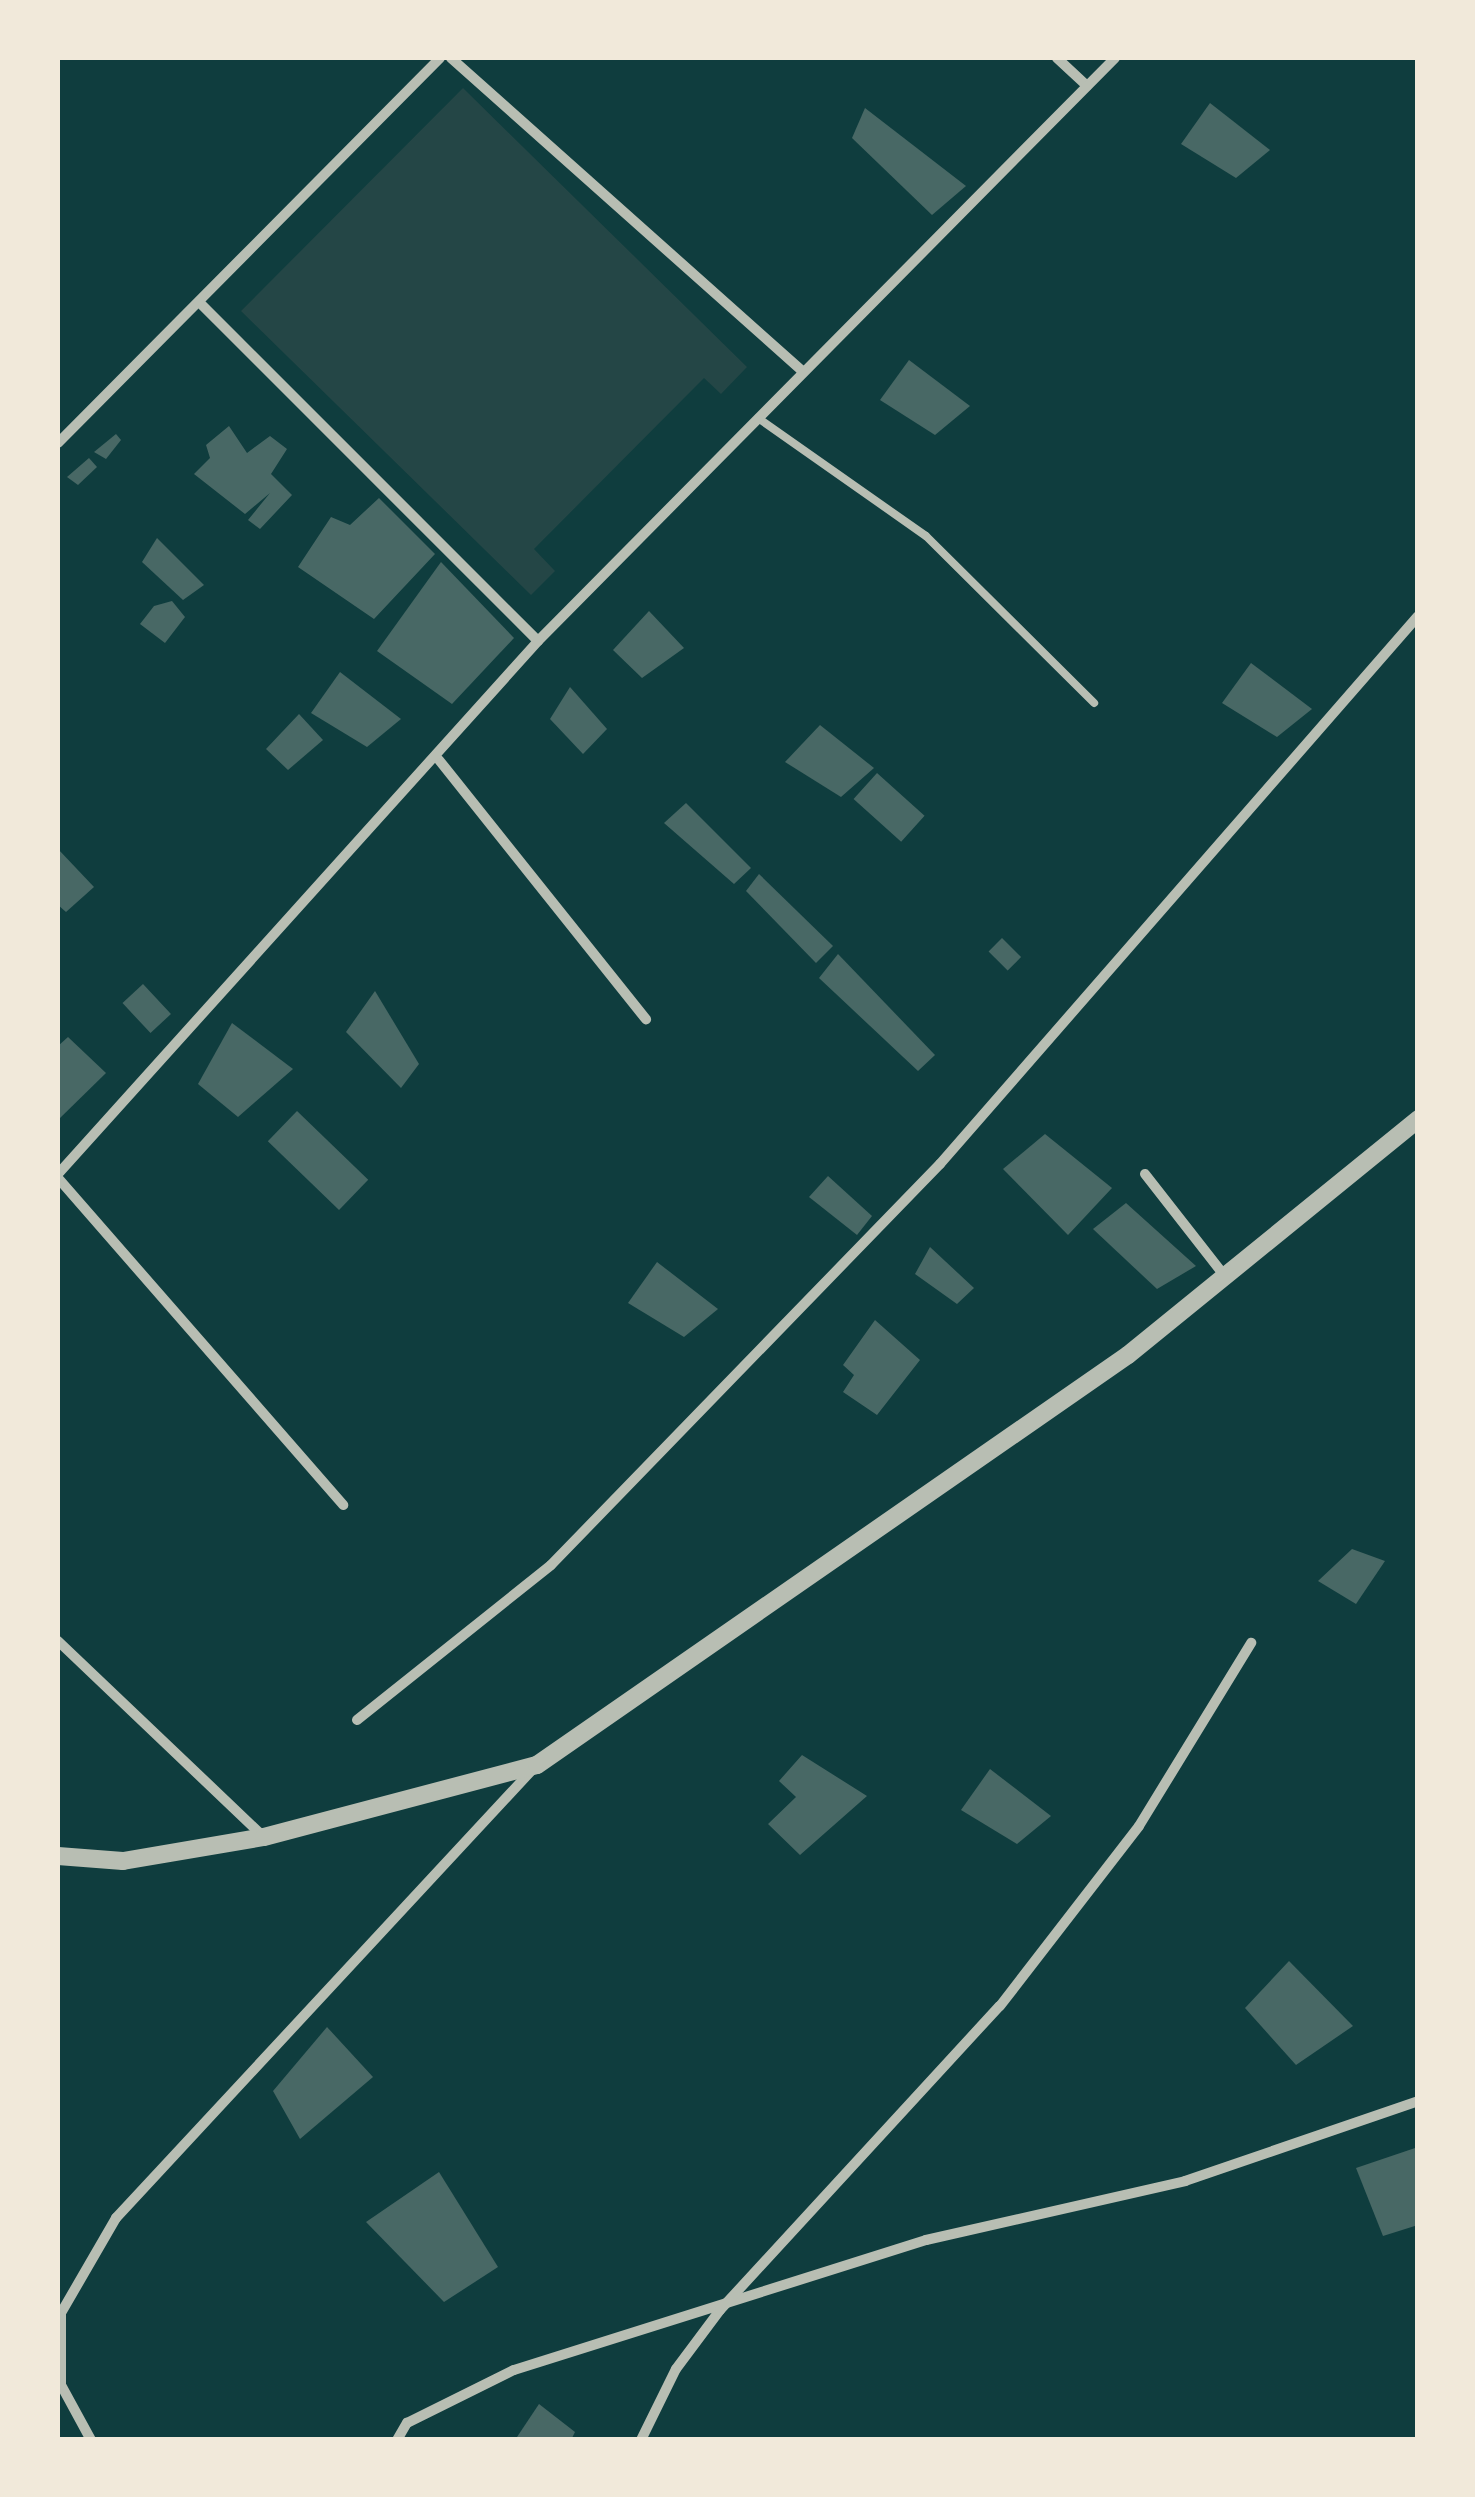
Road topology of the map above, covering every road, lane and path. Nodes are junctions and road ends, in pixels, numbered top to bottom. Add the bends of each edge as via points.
1 (440, 58) edge
2 (451, 58) edge
3 (1057, 58) edge
4 (1116, 58) edge
5 (1087, 86) junction
6 (202, 304) junction
7 (804, 372) junction
8 (758, 418) junction
9 (58, 443) edge
10 (1418, 616) edge
11 (538, 642) junction
12 (1094, 704) dead end
13 (439, 760) junction
14 (646, 1019) dead end
15 (1418, 1119) edge
16 (1144, 1174) dead end
17 (58, 1176) edge
18 (1228, 1280) junction
19 (343, 1505) dead end
20 (58, 1641) edge
21 (1251, 1642) dead end
22 (357, 1720) dead end
23 (537, 1764) junction
24 (264, 1837) junction
25 (58, 1856) edge
26 (1418, 2101) edge
27 (720, 2310) junction
28 (91, 2440) edge
29 (397, 2440) edge
30 (640, 2440) edge

1 - 6 street
2 - 7 street
3 - 5 street
4 - 5 street
5 - 7 street
6 - 9 street
6 - 11 street
7 - 8 street
8 - 11 street
8 - 12 lane via 926,536
10 - 22 street via 940,1164 551,1565
11 - 13 street
13 - 14 street
13 - 17 street
15 - 18 street
16 - 18 street
17 - 19 street
18 - 23 street
20 - 24 street
21 - 27 street via 1139,1826 1000,2006
23 - 24 street
23 - 28 street via 116,2218 61,2313 61,2385
24 - 25 street via 123,1862
26 - 27 street via 1185,2181 926,2240
27 - 29 street via 514,2370 406,2424
27 - 30 street via 676,2368

